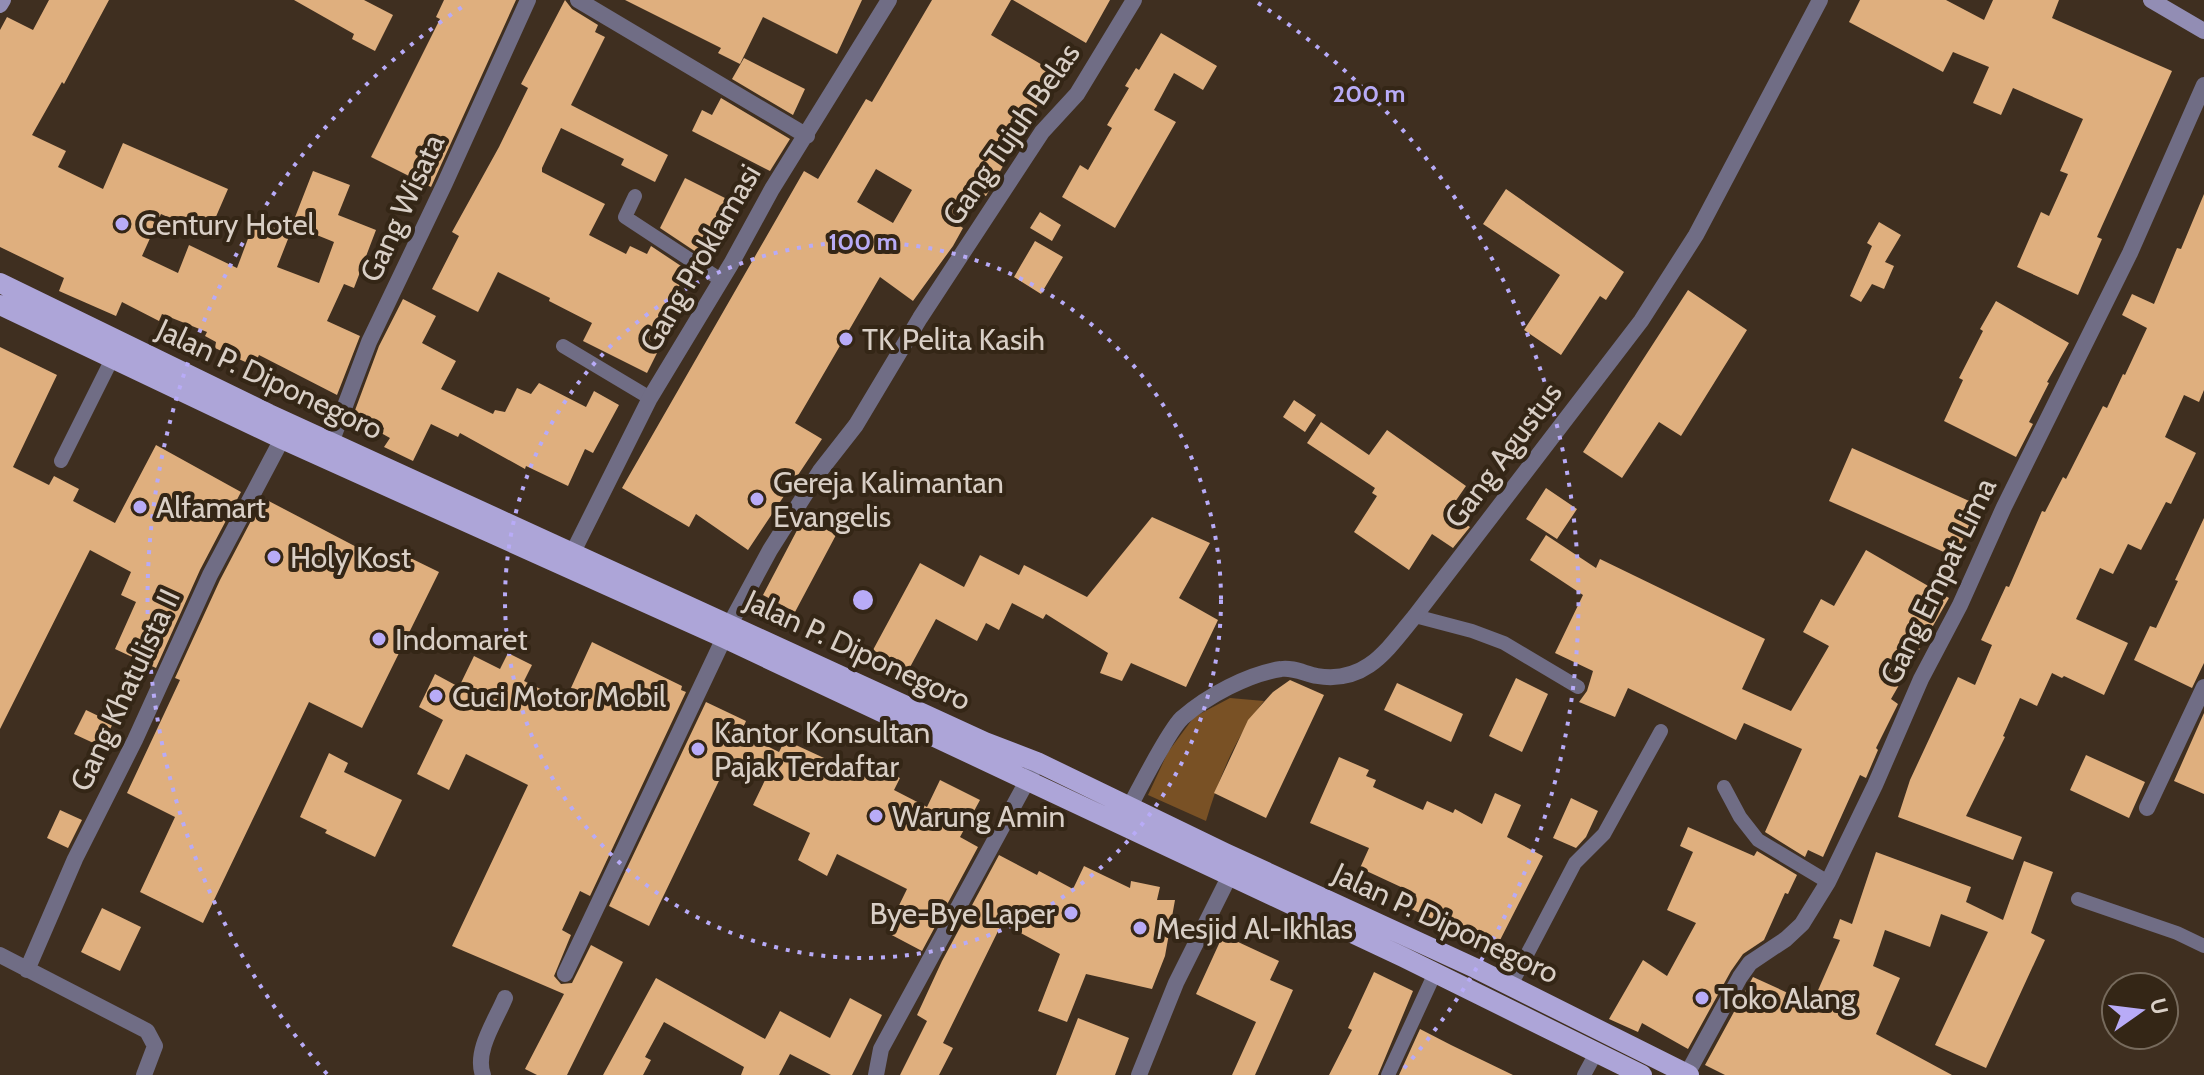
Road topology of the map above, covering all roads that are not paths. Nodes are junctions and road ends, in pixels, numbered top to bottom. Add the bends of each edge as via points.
1 (528, 0) edge
2 (578, 0) edge
3 (889, 0) edge
4 (1134, 0) edge
5 (1820, 0) edge
6 (2151, 0) edge
7 (2204, 31) edge
8 (2204, 85) edge
9 (807, 136) junction
10 (635, 196) dead end
11 (721, 280) junction
12 (0, 283) edge
13 (0, 305) edge
14 (563, 346) dead end
15 (113, 357) junction
16 (650, 398) junction
17 (282, 439) junction
18 (331, 443) junction
19 (61, 461) dead end
20 (573, 552) junction
21 (1415, 616) junction
22 (727, 631) junction
23 (1578, 687) dead end
24 (2204, 687) edge
25 (1661, 731) dead end
26 (1037, 762) junction
27 (1026, 782) junction
28 (1724, 787) dead end
29 (1129, 808) junction
30 (2147, 808) dead end
31 (1229, 877) junction
32 (1828, 882) junction
33 (2078, 899) dead end
34 (2204, 946) edge
35 (0, 955) edge
36 (27, 970) junction
37 (1435, 973) junction
38 (565, 974) dead end
39 (1511, 985) junction
40 (505, 998) dead end
41 (1596, 1053) junction
42 (144, 1075) edge
43 (483, 1075) edge
44 (876, 1075) edge
45 (1139, 1075) edge
46 (1388, 1075) edge
47 (1584, 1075) edge
48 (1641, 1075) edge
49 (1688, 1075) edge

1 - 18 street, Gang Wisata via 369,342
2 - 9 street
3 - 9 street, Gang Proklamasi
4 - 22 street, Gang Tujuh Belas via 1077,94 1042,132 856,425 820,471
5 - 21 street, Gang Agustus via 1696,235 1641,321
6 - 7 street
8 - 32 street, Gang Empat Lima via 2130,253 1921,679
9 - 11 street, Gang Proklamasi
10 - 11 lane via 625,217
11 - 16 street, Gang Proklamasi
12 - 18 main road, Jalan P. Diponegoro
13 - 15 main road, Jalan P. Diponegoro
14 - 16 lane
15 - 17 main road, Jalan P. Diponegoro
15 - 19 lane
16 - 20 street, Gang Proklamasi
17 - 22 main road, Jalan P. Diponegoro
17 - 36 street, Gang Khatulista II via 210,575
18 - 20 main road, Jalan P. Diponegoro
20 - 22 main road, Jalan P. Diponegoro
21 - 23 lane via 1504,643
21 - 29 street, Gang Agustus via 1378,658 1349,677 1284,668 1244,682 1180,719
22 - 26 main road, Jalan P. Diponegoro
22 - 27 main road, Jalan P. Diponegoro
22 - 38 street, Gang Tujuh Belas
24 - 30 street
25 - 39 lane via 1604,834 1575,863
26 - 27 street
26 - 29 main road, Jalan P. Diponegoro
27 - 31 main road, Jalan P. Diponegoro
27 - 44 street via 881,1049
28 - 32 lane via 1758,840
29 - 39 main road, Jalan P. Diponegoro
31 - 37 main road, Jalan P. Diponegoro
31 - 45 street via 1176,983
32 - 49 street, Gang Empat Lima via 1802,924 1750,963
33 - 34 lane
35 - 36 street
36 - 42 street via 147,1031 155,1046
37 - 41 main road, Jalan P. Diponegoro
37 - 46 lane
39 - 49 main road, Jalan P. Diponegoro
40 - 43 street via 483,1050
41 - 47 lane
41 - 48 main road, Jalan P. Diponegoro

